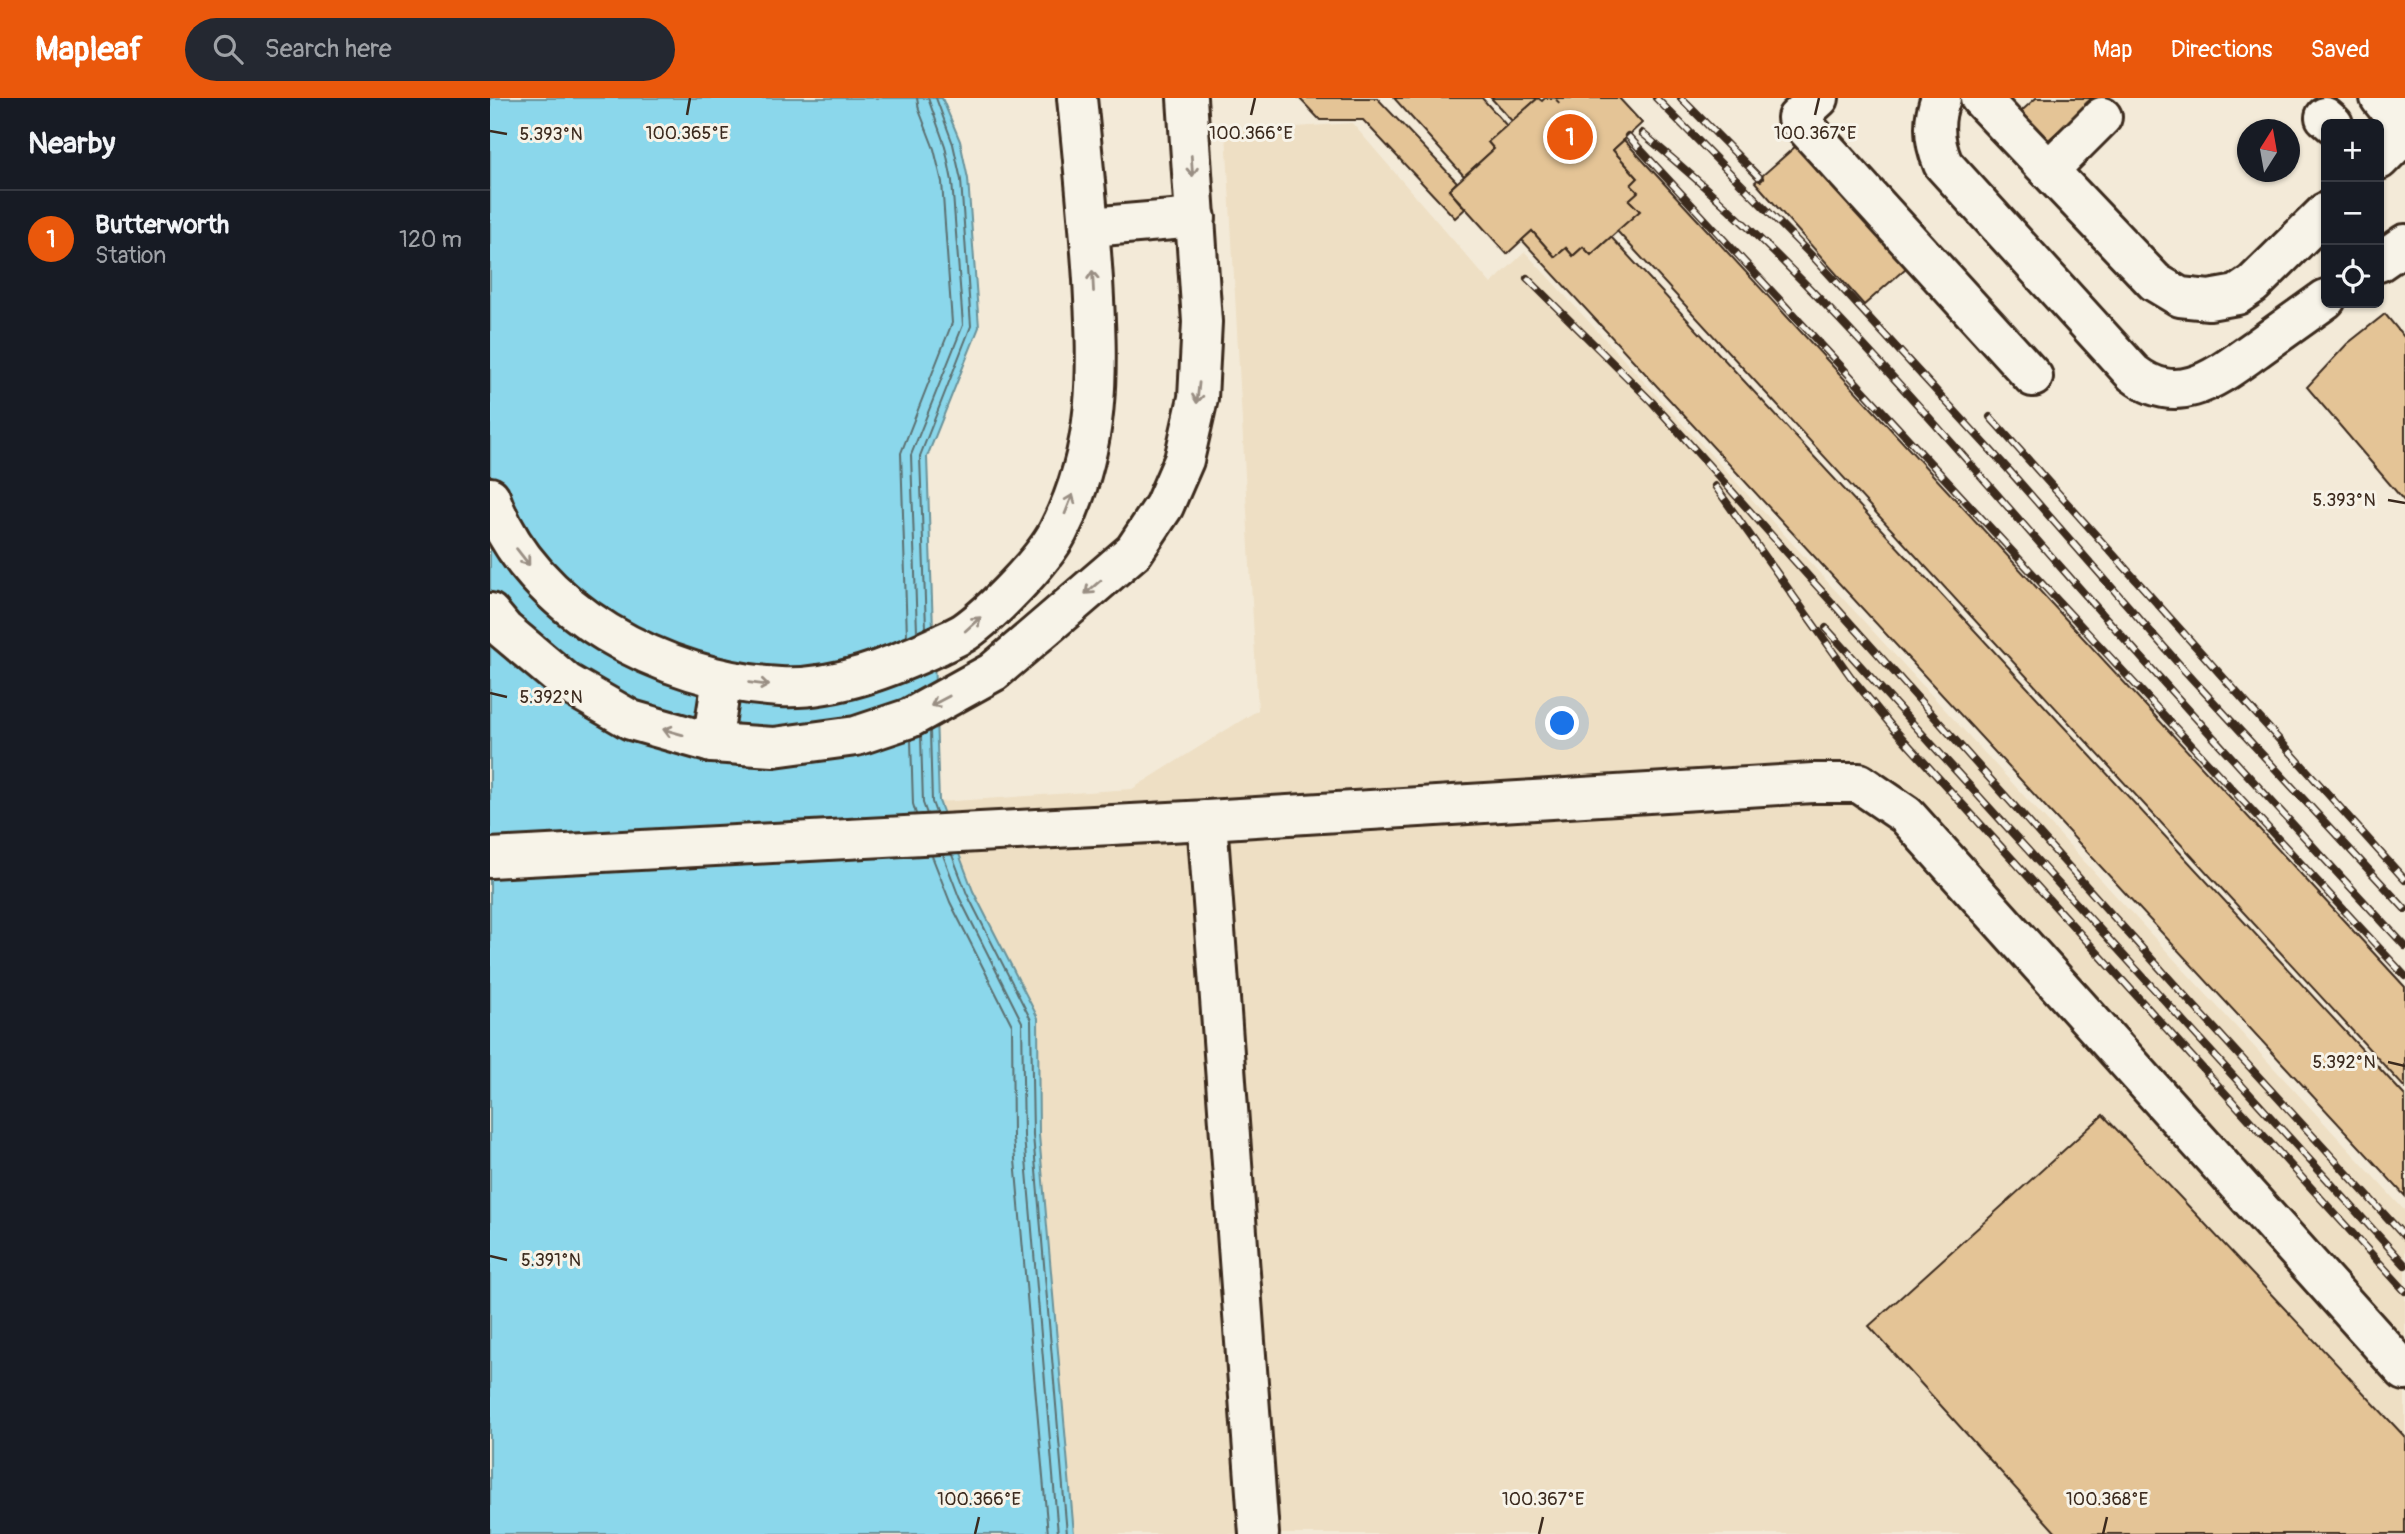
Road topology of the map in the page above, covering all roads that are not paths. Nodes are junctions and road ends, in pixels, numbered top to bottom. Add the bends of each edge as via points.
1 (1077, 98) edge
2 (1187, 98) edge
3 (1819, 98) edge
4 (1941, 98) edge
5 (1980, 98) edge
6 (2380, 98) edge
7 (2102, 117) dead end
8 (2405, 129) edge
9 (2405, 134) edge
10 (2384, 155) edge
11 (2049, 170) junction
12 (2321, 217) edge
13 (1196, 218) junction
14 (1090, 227) junction
15 (2405, 244) edge
16 (2384, 259) edge
17 (2321, 303) edge
18 (2033, 377) dead end
19 (490, 497) edge
20 (490, 612) edge
21 (722, 679) junction
22 (712, 743) junction
23 (1194, 820) junction
24 (490, 858) edge
25 (2405, 1371) edge
26 (1259, 1534) edge

1 - 14 lane
2 -> 13 lane
3 - 18 lane via 1797,118
4 - 17 lane via 1935,132 1943,164 2147,384 2178,389 2213,379
5 - 11 lane
6 - 8 lane
7 - 11 lane
9 - 10 lane
11 - 12 lane via 2155,282 2180,297 2209,300 2236,295
13 - 14 lane
13 -> 22 lane via 1202,323 1198,398 1184,460 1164,506 1134,551 993,672 910,718 856,736 774,747
21 -> 14 lane via 782,688 837,683 911,658 964,633 1020,582 1057,534 1081,476 1094,414 1097,353
15 - 16 lane
19 -> 21 lane via 517,551 554,593 599,630 656,658
22 -> 20 lane via 631,720 567,683 504,630
21 - 22 lane
23 - 24 lane
23 - 25 lane via 1859,783 1906,815
23 - 26 lane

